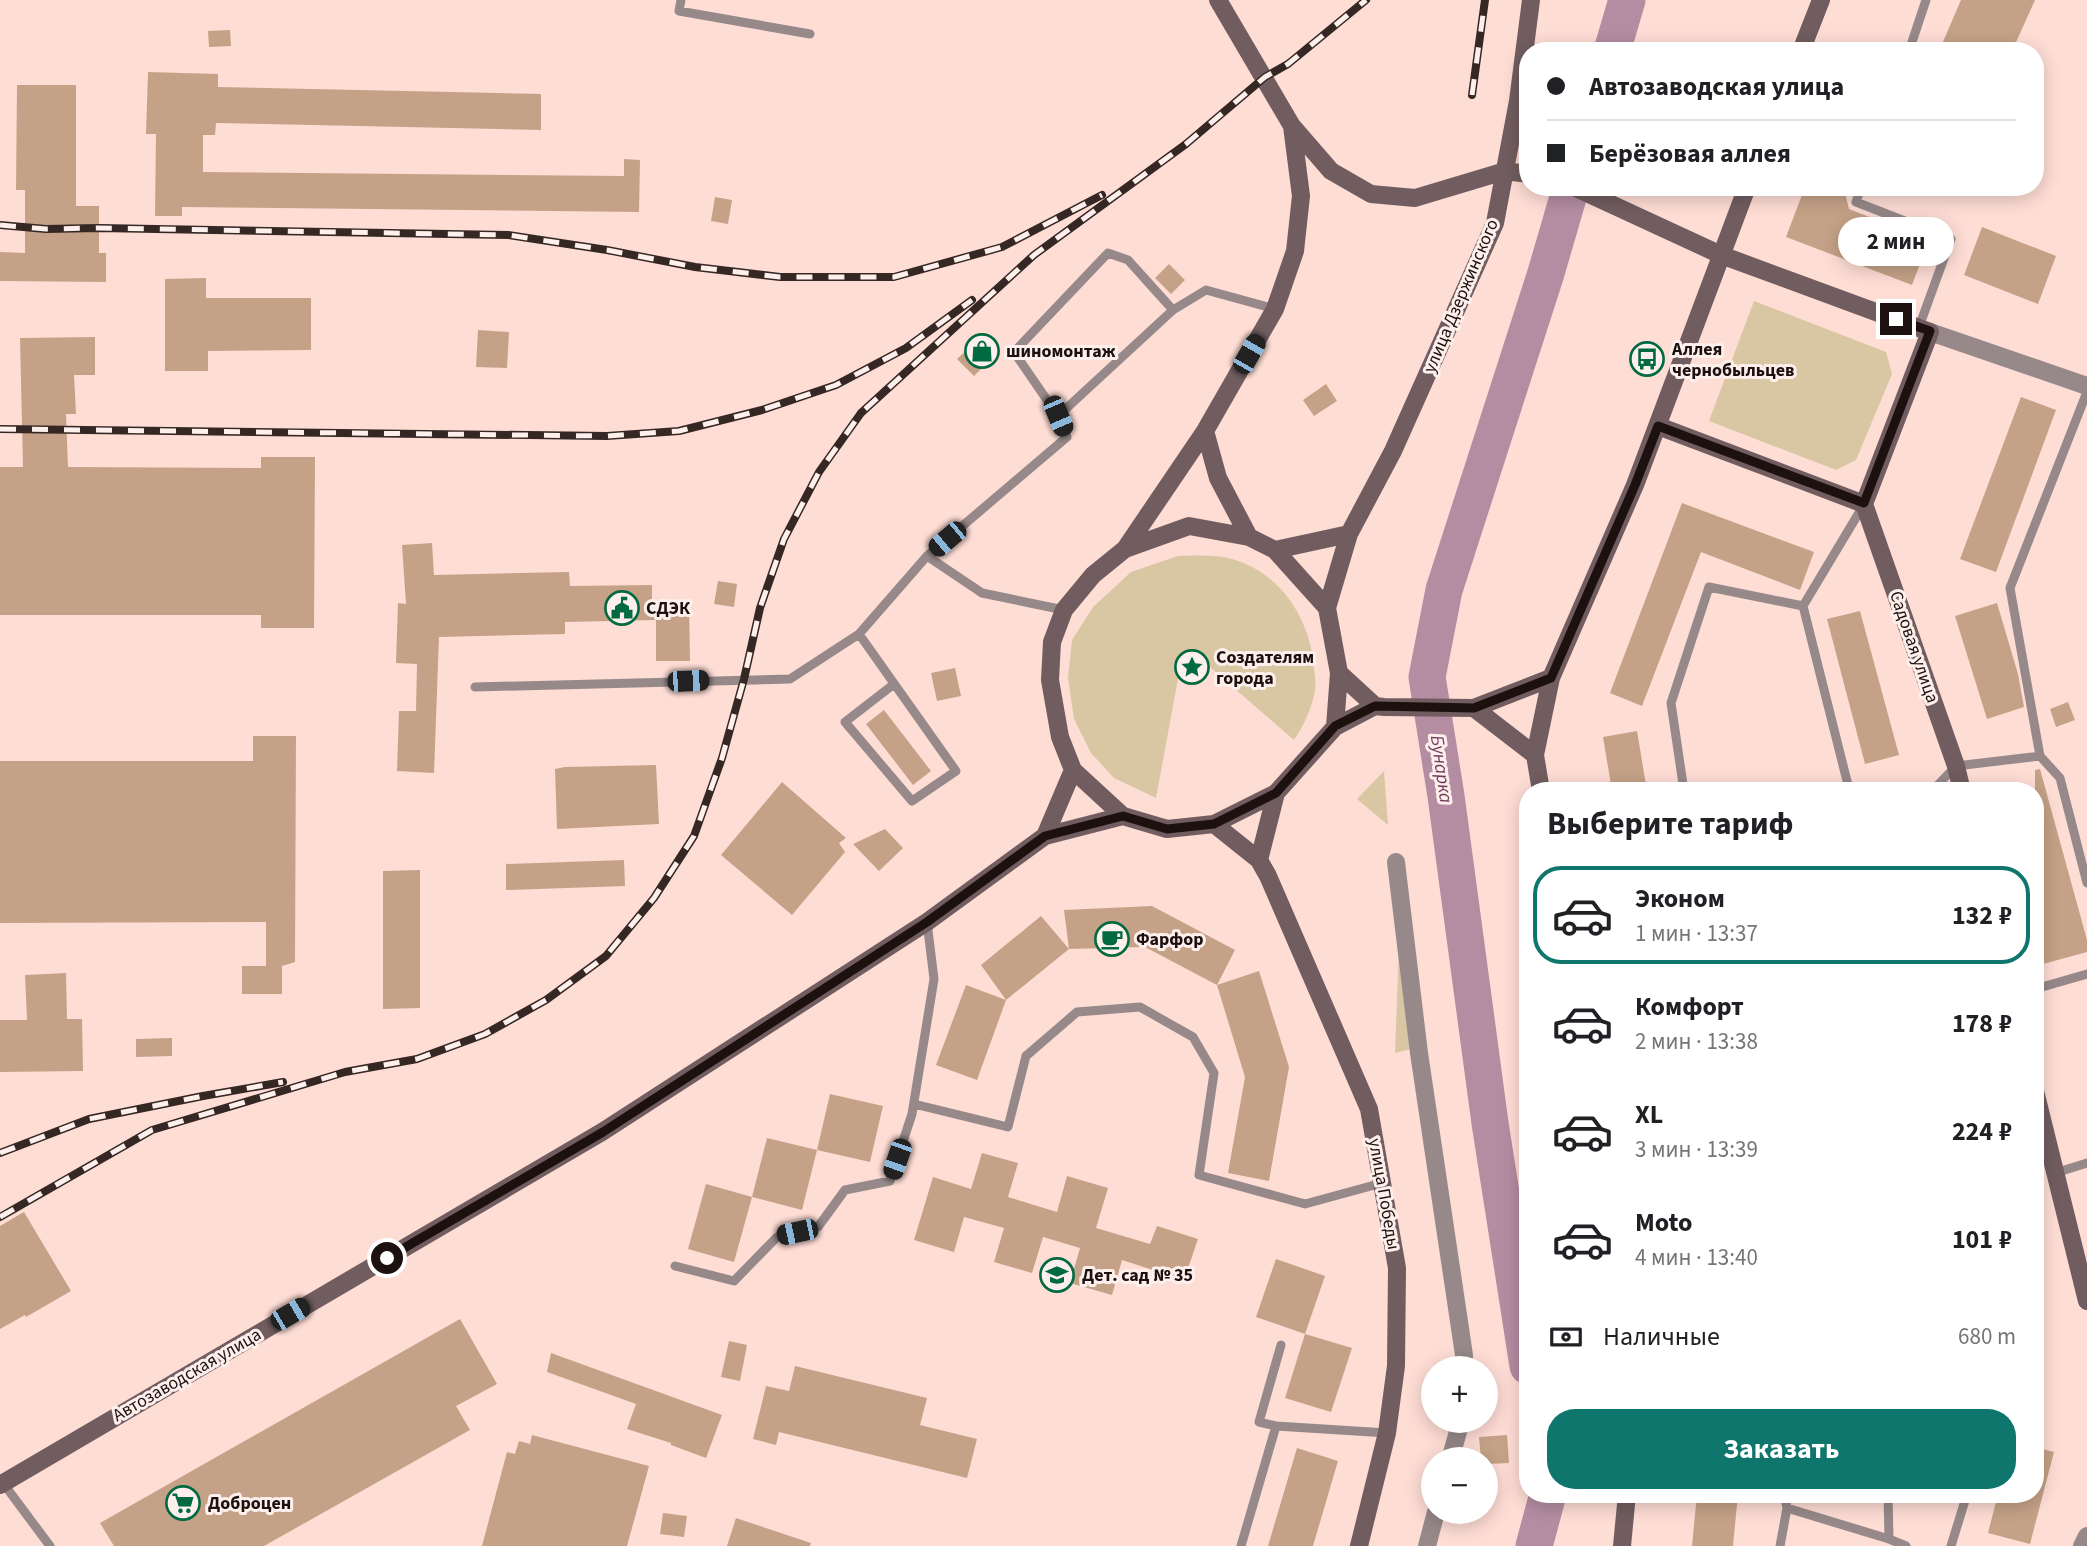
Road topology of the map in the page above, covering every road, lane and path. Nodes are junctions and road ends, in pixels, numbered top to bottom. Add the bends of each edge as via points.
1 (681, 0) edge
2 (1218, 0) edge
3 (1531, 0) edge
4 (1821, 0) edge
5 (1926, 0) edge
6 (810, 34) dead end
7 (1526, 42) edge
8 (1805, 42) edge
9 (1912, 42) edge
10 (1519, 94) edge
11 (1292, 126) junction
12 (1504, 171) junction
13 (1519, 173) edge
14 (1595, 196) edge
15 (1744, 196) edge
16 (1858, 196) edge
17 (1721, 255) junction
18 (1275, 309) junction
19 (1174, 310) junction
20 (1924, 329) junction
21 (2087, 386) edge
22 (2087, 392) edge
23 (1058, 416) junction
24 (1658, 426) junction
25 (1205, 431) junction
26 (1864, 503) junction
27 (1349, 534) junction
28 (1250, 537) junction
29 (1125, 549) junction
30 (1275, 550) junction
31 (926, 556) junction
32 (1803, 607) junction
33 (1327, 608) junction
34 (1064, 610) junction
35 (859, 634) junction
36 (1339, 673) junction
37 (1551, 678) junction
38 (894, 684) junction
39 (475, 687) dead end
40 (1375, 706) junction
41 (1466, 708) junction
42 (1335, 726) junction
43 (1535, 755) junction
44 (2040, 756) junction
45 (1956, 766) junction
46 (1073, 769) junction
47 (1540, 782) edge
48 (1683, 782) edge
49 (1847, 782) edge
50 (1941, 782) edge
51 (1960, 782) edge
52 (1276, 793) junction
53 (1123, 816) junction
54 (1214, 824) junction
55 (1045, 836) junction
56 (1259, 860) junction
57 (1396, 862) dead end
58 (2087, 883) edge
59 (927, 922) junction
60 (2087, 974) edge
61 (2044, 986) edge
62 (914, 1104) junction
63 (2044, 1126) edge
64 (2087, 1163) edge
65 (2056, 1173) junction
66 (1382, 1183) junction
67 (675, 1266) dead end
68 (2087, 1301) edge
69 (1281, 1345) dead end
70 (1464, 1356) edge
71 (1276, 1426) junction
72 (1388, 1433) junction
73 (1, 1484) edge
74 (1626, 1503) edge
75 (1786, 1503) edge
76 (1888, 1503) edge
77 (1964, 1503) edge
78 (1787, 1508) junction
79 (1433, 1524) edge
80 (2087, 1536) edge
81 (1889, 1539) junction
82 (50, 1546) edge
83 (1241, 1546) edge
84 (1359, 1546) edge
85 (1427, 1546) edge
86 (1622, 1546) edge
87 (1780, 1546) edge
88 (1906, 1546) edge
89 (1951, 1546) edge
90 (2082, 1546) edge

1 - 6 lane via 679,11
2 - 11 street
3 - 7 street, улица Дзержинского
4 - 8 street
5 - 9 lane
10 - 12 street, улица Дзержинского
11 - 12 street via 1331,171 1371,194 1415,198
11 - 18 street via 1301,196 1295,251
12 - 13 street
12 - 27 street, улица Дзержинского via 1495,223 1393,451
14 - 17 street
15 - 17 street
16 - 20 lane via 1856,202 1951,239
17 - 20 street
17 - 24 street
18 - 19 lane via 1206,290
18 - 25 street
19 - 23 lane
19 - 23 lane via 1128,260 1108,253 1014,352
20 - 21 street
20 - 26 street
22 - 44 lane via 2010,588
23 - 31 lane via 1067,437
24 - 26 street
24 - 37 street
25 - 28 street via 1218,478
25 - 29 street
26 - 32 lane
26 - 45 street, Садовая улица
27 - 30 street
27 - 33 street, улица Дзержинского
28 - 29 street via 1189,526
28 - 30 street
29 - 34 street via 1093,575
30 - 33 street
31 - 34 lane via 982,593
31 - 35 lane
32 - 48 lane via 1709,587 1671,703
32 - 49 lane
33 - 36 street
34 - 46 street via 1052,642 1050,680 1060,737
35 - 38 lane
35 - 39 lane via 790,678
36 - 40 street
36 - 42 street
37 - 41 street
37 - 43 street
38 - 38 lane via 956,771 912,801 845,722
40 - 41 street
40 - 42 street
41 - 43 street
42 - 52 street
43 - 47 street
44 - 45 lane
44 - 58 lane via 2060,778
45 - 50 lane
45 - 51 street, Садовая улица
46 - 53 street
46 - 55 street
52 - 54 street
52 - 56 street
53 - 54 street via 1167,829
53 - 55 street
54 - 56 street
55 - 59 street, Автозаводская улица
56 - 66 street, улица Победы via 1369,1109
57 - 70 street
59 - 62 lane via 934,979
59 - 73 street, Автозаводская улица via 603,1132
60 - 61 lane
62 - 66 lane via 1008,1127 1026,1056 1077,1012 1140,1007 1193,1037 1214,1073 1199,1175 1305,1204
62 - 67 lane via 890,1181 845,1190 818,1227 777,1237 734,1281
63 - 65 street
64 - 65 lane
65 - 68 street
66 - 72 street, улица Победы via 1397,1268 1396,1366
69 - 71 lane via 1259,1422
71 - 72 lane
71 - 83 lane
72 - 84 street, улица Победы
73 - 82 lane
74 - 86 street
75 - 78 lane
76 - 81 lane
77 - 89 lane
78 - 81 lane
78 - 87 lane
79 - 85 street
80 - 90 street
81 - 88 lane

